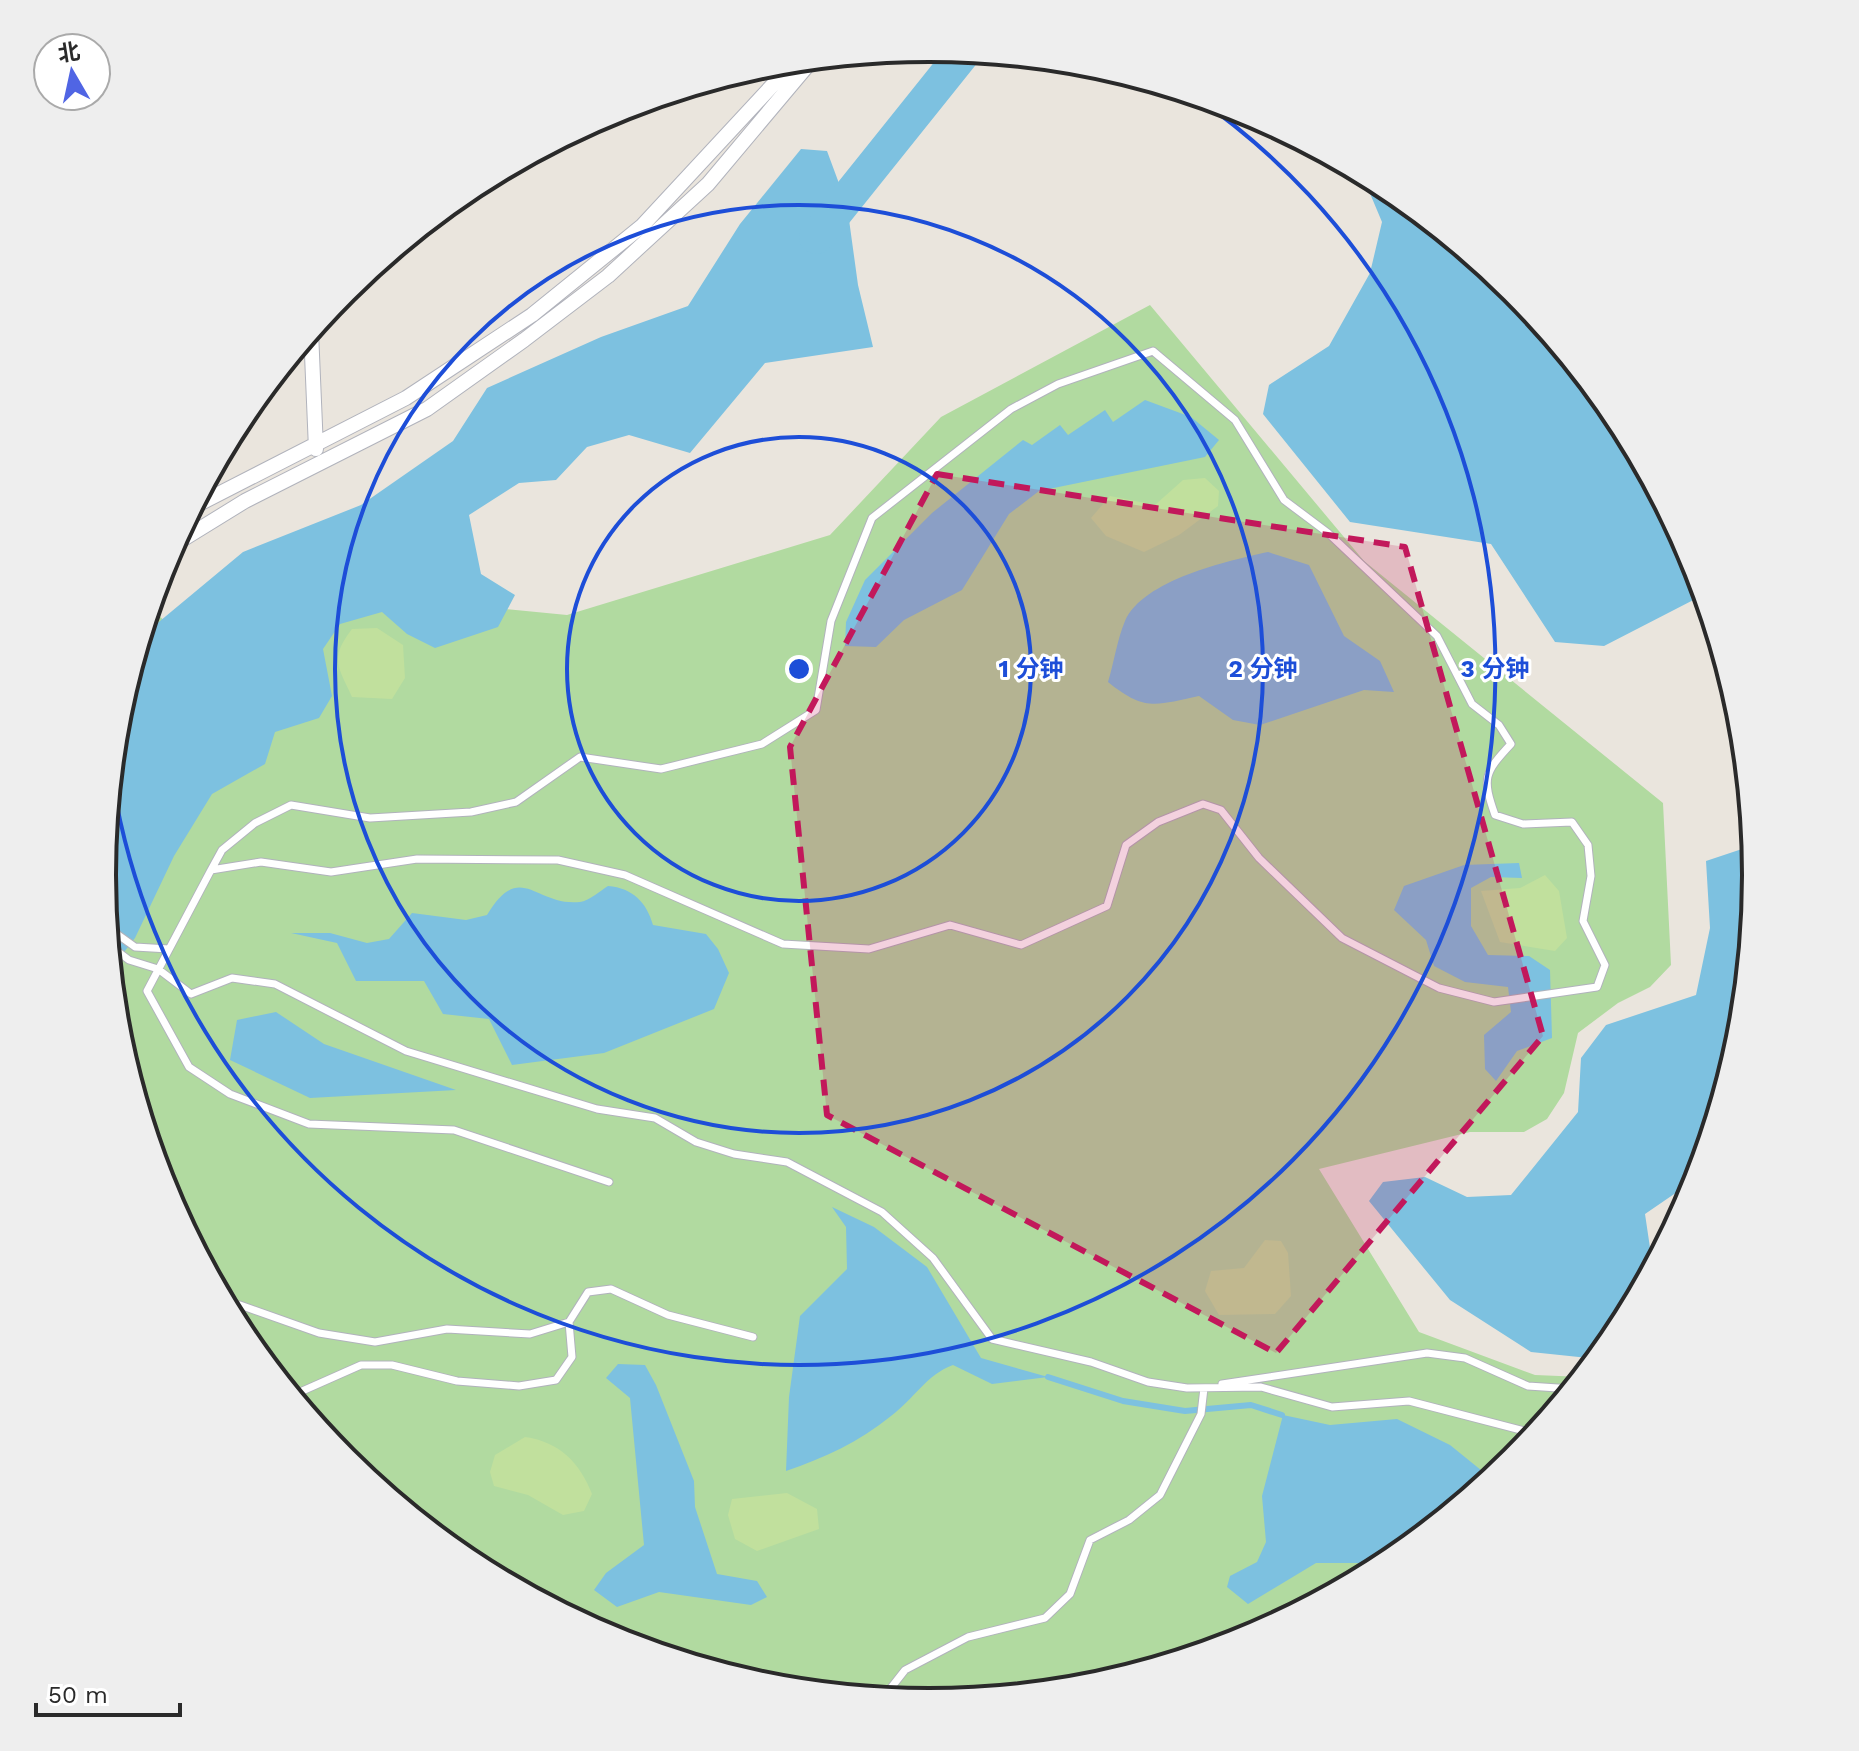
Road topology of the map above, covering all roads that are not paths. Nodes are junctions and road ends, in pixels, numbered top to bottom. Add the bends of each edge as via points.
1 (801, 73) edge
2 (781, 76) edge
3 (311, 347) edge
4 (314, 445) junction
5 (326, 462) junction
6 (209, 499) edge
7 (192, 534) edge
8 (211, 870) junction
9 (119, 935) edge
10 (169, 949) junction
11 (120, 953) edge
12 (158, 969) junction
13 (609, 1182) dead end
14 (239, 1305) edge
15 (569, 1322) junction
16 (753, 1337) dead end
17 (1204, 1388) junction
18 (1561, 1388) edge
19 (301, 1392) edge
20 (1524, 1431) edge
21 (891, 1688) edge

1 - 5 street via 708,184 608,276 427,409
2 - 4 street via 642,226 532,315 406,398
3 - 4 street
4 - 5 street
4 - 6 street
5 - 7 street
8 - 8 lane via 261,862 331,872 417,859 558,860 625,875 783,944 869,949 950,925 1021,945 1107,906 1126,845 1158,822 1203,804 1221,810 1259,858 1342,938 1439,988 1494,1002 1560,994 1597,987 1605,965 1583,921 1591,876 1588,845 1572,822 1523,824 1495,815 1485,787 1489,768 1511,744 1499,725 1472,704 1437,636 1328,533 1284,500 1235,420 1153,351 1058,384 1011,409 872,518 831,621 816,710 762,744 661,769 580,757 516,802 471,812 370,818 291,805 255,823 222,850
8 - 10 lane
9 - 10 lane via 135,947
10 - 12 lane
11 - 12 lane
12 - 13 lane via 147,991 189,1067 230,1094 309,1124 454,1130
12 - 17 lane via 191,994 232,978 275,984 406,1051 597,1109 655,1118 696,1142 734,1154 787,1162 882,1212 933,1258 992,1339 1091,1362 1148,1382
14 - 15 lane via 319,1333 375,1342 447,1329 530,1334
15 - 16 lane via 588,1292 611,1289 668,1315
15 - 19 lane via 572,1357 556,1380 519,1386 457,1381 392,1365 361,1365
17 - 18 lane via 1427,1353 1465,1358 1528,1386
17 - 20 lane via 1261,1387 1332,1407 1409,1401
17 - 21 lane via 1201,1414 1160,1495 1129,1520 1090,1540 1070,1594 1045,1618 968,1637 905,1670

